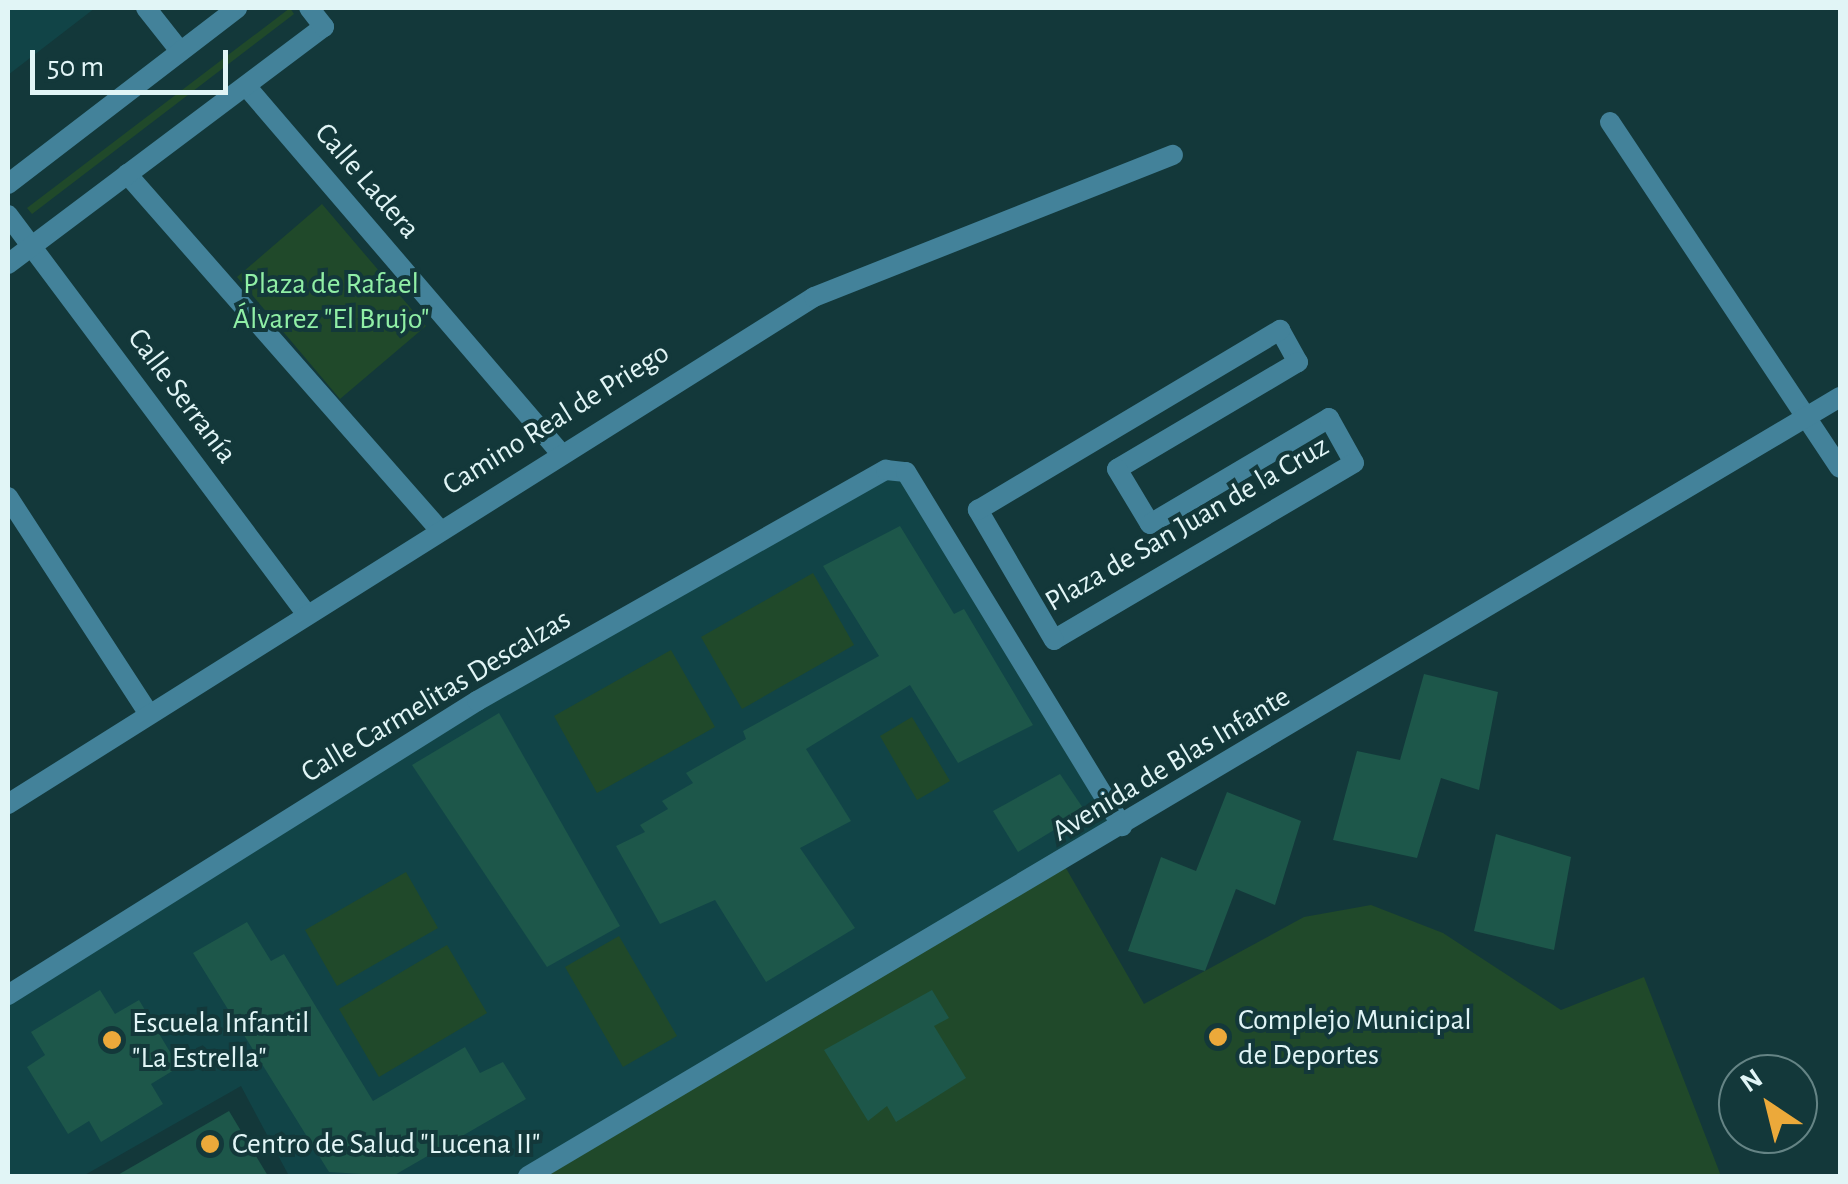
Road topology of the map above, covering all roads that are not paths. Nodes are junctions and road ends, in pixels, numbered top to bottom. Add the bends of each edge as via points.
1 (146, 8) edge
2 (237, 8) edge
3 (309, 8) edge
4 (180, 51) junction
5 (246, 86) junction
6 (1610, 122) dead end
7 (1173, 155) dead end
8 (127, 174) junction
9 (8, 184) edge
10 (8, 214) edge
11 (32, 246) junction
12 (8, 264) edge
13 (1840, 397) edge
14 (1807, 418) junction
15 (560, 452) junction
16 (1840, 468) edge
17 (8, 496) edge
18 (978, 510) joint
19 (439, 529) junction
20 (306, 614) junction
21 (149, 714) junction
22 (8, 804) edge
23 (1122, 826) junction
24 (8, 995) edge
25 (528, 1176) edge

1 - 4 street
2 - 4 street
3 - 5 street via 324,27
4 - 9 street
5 - 8 street
5 - 15 street, Calle Ladera
6 - 14 street
7 - 15 street, Camino Real de Priego via 814,297
8 - 11 street
8 - 19 street
10 - 11 street, Calle Serranía
11 - 12 street
11 - 20 street, Calle Serranía
13 - 14 street, Avenida de Blas Infante
14 - 16 street
14 - 23 street, Avenida de Blas Infante
15 - 19 street, Camino Real de Priego
17 - 21 street
18 - 18 street, Plaza de San Juan de la Cruz via 1280,330 1298,362 1117,469 1150,524 1329,418 1354,464 1054,640
19 - 20 street, Camino Real de Priego
20 - 21 street, Camino Real de Priego
21 - 22 street, Camino Real de Priego
23 - 24 street, Calle Carmelitas Descalzas via 906,472 886,470 477,701
23 - 25 street, Avenida de Blas Infante

